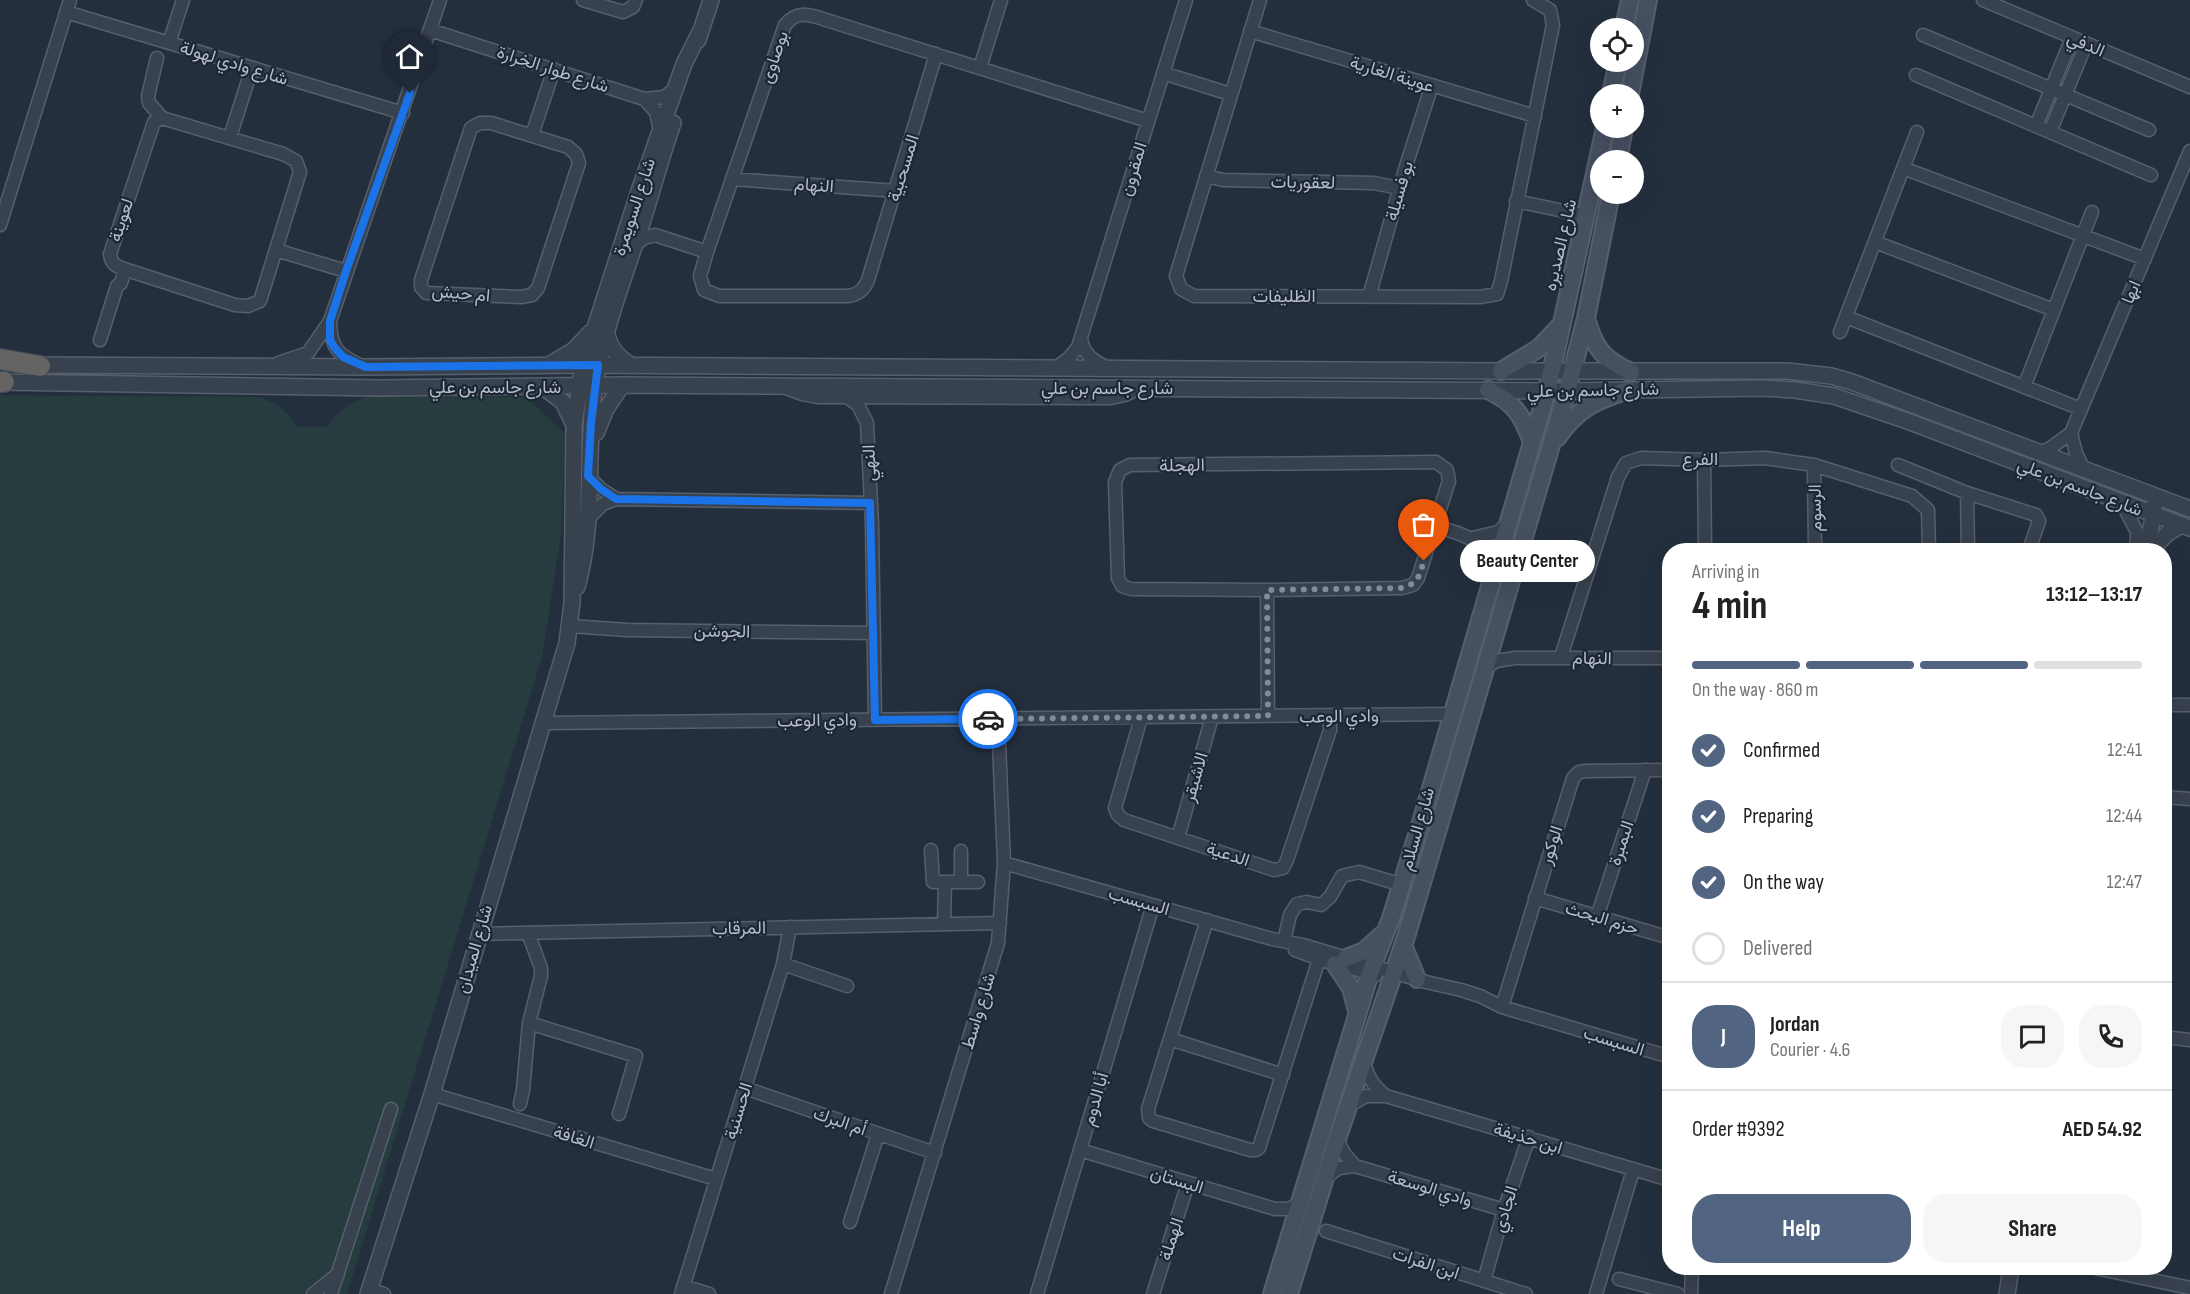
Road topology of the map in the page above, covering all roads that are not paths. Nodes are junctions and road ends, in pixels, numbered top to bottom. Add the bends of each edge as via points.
1 (183, 0) edge
2 (441, 0) edge
3 (583, 0) edge
4 (636, 0) edge
5 (711, 0) edge
6 (1000, 0) edge
7 (1186, 0) edge
8 (1260, 0) edge
9 (1533, 0) edge
10 (1630, 0) edge
11 (1648, 0) edge
12 (1983, 0) edge
13 (68, 6) edge
14 (1626, 18) edge
15 (430, 30) junction
16 (1250, 31) junction
17 (700, 32) junction
18 (1923, 35) dead end
19 (2072, 38) junction
20 (169, 43) junction
21 (2086, 44) junction
22 (936, 54) junction
23 (157, 58) dead end
24 (252, 68) junction
25 (980, 68) junction
26 (554, 69) junction
27 (1163, 74) junction
28 (1916, 75) dead end
29 (1632, 84) edge
30 (1432, 85) junction
31 (2190, 87) edge
32 (675, 89) junction
33 (2051, 89) junction
34 (1230, 94) junction
35 (2066, 95) junction
36 (644, 99) junction
37 (403, 113) junction
38 (1534, 116) junction
39 (162, 118) junction
40 (1148, 121) junction
41 (2036, 126) junction
42 (660, 130) junction
43 (2149, 130) dead end
44 (1917, 132) dead end
45 (2050, 132) junction
46 (532, 135) junction
47 (230, 137) junction
48 (1603, 138) edge
49 (2190, 151) edge
50 (1903, 168) junction
51 (2151, 175) dead end
52 (1206, 176) junction
53 (732, 179) junction
54 (1399, 188) junction
55 (896, 191) junction
56 (1516, 201) junction
57 (1609, 204) edge
58 (2091, 212) dead end
59 (645, 214) junction
60 (1587, 216) junction
61 (0, 225) edge
62 (655, 235) junction
63 (2082, 236) junction
64 (1875, 242) junction
65 (635, 245) junction
66 (276, 250) junction
67 (707, 252) junction
68 (2145, 259) junction
69 (123, 269) junction
70 (346, 271) junction
71 (868, 280) joint
72 (1369, 297) junction
73 (2054, 310) junction
74 (1846, 317) junction
75 (1586, 318) junction
76 (330, 321) junction
77 (1562, 324) junction
78 (601, 327) junction
79 (1840, 332) dead end
80 (1081, 338) junction
81 (100, 340) dead end
82 (0, 359) edge
83 (268, 365) junction
84 (591, 365) junction
85 (40, 366) junction
86 (633, 366) junction
87 (366, 367) junction
88 (545, 367) junction
89 (1056, 368) junction
90 (1110, 368) junction
91 (1501, 371) junction
92 (1551, 371) junction
93 (1572, 371) junction
94 (1631, 372) junction
95 (1, 378) edge
96 (622, 385) junction
97 (543, 387) junction
98 (587, 387) junction
99 (785, 387) junction
100 (2024, 387) junction
101 (1138, 389) junction
102 (1488, 390) junction
103 (1628, 390) junction
104 (1547, 391) junction
105 (1567, 391) junction
106 (847, 397) junction
107 (886, 397) junction
108 (2081, 409) junction
109 (867, 423) junction
110 (574, 425) junction
111 (2071, 433) junction
112 (1532, 442) junction
113 (1551, 446) junction
114 (589, 447) junction
115 (2039, 452) junction
116 (1704, 460) junction
117 (1814, 465) junction
118 (1898, 465) dead end
119 (2083, 468) junction
120 (588, 476) junction
121 (1967, 493) junction
122 (2150, 494) junction
123 (616, 499) junction
124 (870, 503) junction
125 (2122, 503) junction
126 (2190, 509) edge
127 (2154, 514) junction
128 (589, 518) junction
129 (1508, 523) junction
130 (1435, 526) junction
131 (2185, 526) edge
132 (1472, 538) junction
133 (1704, 543) edge
134 (1815, 543) edge
135 (1929, 543) edge
136 (1968, 543) edge
137 (2031, 543) edge
138 (2136, 543) edge
139 (2148, 543) edge
140 (2158, 543) edge
141 (1494, 571) junction
142 (1267, 590) junction
143 (572, 603) junction
144 (571, 626) junction
145 (874, 633) junction
146 (1493, 640) junction
147 (1561, 657) junction
148 (1515, 658) junction
149 (1662, 658) edge
150 (1484, 670) junction
151 (2172, 705) edge
152 (2190, 705) edge
153 (1452, 714) junction
154 (1268, 716) junction
155 (1326, 716) junction
156 (1212, 717) junction
157 (1141, 718) junction
158 (998, 719) junction
159 (875, 720) junction
160 (542, 723) junction
161 (1645, 770) junction
162 (1662, 770) edge
163 (2172, 798) edge
164 (2190, 799) edge
165 (1178, 838) junction
166 (931, 850) dead end
167 (961, 852) dead end
168 (1004, 863) junction
169 (945, 882) junction
170 (961, 882) junction
171 (978, 882) dead end
172 (1402, 885) junction
173 (1534, 898) junction
174 (1153, 905) junction
175 (1597, 917) junction
176 (1207, 920) junction
177 (1000, 923) junction
178 (944, 924) junction
179 (790, 927) junction
180 (528, 933) junction
181 (1385, 933) junction
182 (478, 934) junction
183 (1662, 936) edge
184 (1278, 940) junction
185 (1403, 945) junction
186 (1334, 960) junction
187 (783, 964) junction
188 (1371, 969) junction
189 (1392, 975) junction
190 (1417, 979) junction
191 (847, 986) dead end
192 (1496, 1005) junction
193 (1357, 1015) junction
194 (529, 1023) junction
195 (2172, 1038) edge
196 (1170, 1039) junction
197 (2190, 1040) edge
198 (1662, 1055) edge
199 (1364, 1059) junction
200 (1283, 1075) junction
201 (745, 1088) junction
202 (432, 1094) junction
203 (1386, 1096) junction
204 (1350, 1105) junction
205 (391, 1109) dead end
206 (518, 1112) junction
207 (619, 1114) dead end
208 (878, 1134) junction
209 (1529, 1137) junction
210 (1337, 1138) junction
211 (1080, 1150) junction
212 (936, 1153) junction
213 (1355, 1166) junction
214 (1633, 1170) junction
215 (1325, 1178) junction
216 (1662, 1178) edge
217 (716, 1179) junction
218 (1188, 1183) junction
219 (1300, 1204) junction
220 (1275, 1209) junction
221 (1504, 1210) junction
222 (850, 1222) dead end
223 (1291, 1231) junction
224 (1326, 1231) dead end
225 (339, 1273) junction
226 (1692, 1275) edge
227 (2010, 1275) edge
228 (2128, 1275) edge
229 (1619, 1278) dead end
230 (1484, 1281) junction
231 (2190, 1288) edge
232 (682, 1290) edge
233 (368, 1292) edge
234 (313, 1294) edge
235 (331, 1294) edge
236 (384, 1294) edge
237 (709, 1294) edge
238 (891, 1294) edge
239 (1038, 1294) edge
240 (1153, 1294) edge
241 (1272, 1294) edge
242 (1289, 1294) edge
243 (1526, 1294) edge
244 (1596, 1294) edge
245 (1678, 1294) edge
246 (1691, 1294) edge
247 (2007, 1294) edge

1 - 20 street
2 - 15 street
3 - 4 street via 623,12 633,7
5 - 17 street, شارع السويمرة
6 - 25 street
7 - 27 street, المقرون
8 - 16 street, الظليفات
9 - 38 street, الظليفات via 1550,10 1553,25
10 - 14 main road
11 - 29 main road
12 - 19 street, الدفي
13 - 20 street, شارع وادي لهولة
13 - 61 street
15 - 26 street, شارع طوار الخرارة
15 - 37 street
16 - 30 street, عوينة الغارية
16 - 34 street, الظليفات
17 - 32 street, شارع السويمرة
17 - 59 street, شارع السويمرة
18 - 33 street
19 - 21 street, الدفي
19 - 33 street
20 - 24 street, شارع وادي لهولة
21 - 31 street, الدفي
21 - 35 street
22 - 25 street, بوصاوى
22 - 53 street, بوصاوى via 810,15 791,18 785,25
22 - 55 street, المسحبية
23 - 39 street via 148,96
24 - 37 street, شارع وادي لهولة
24 - 47 street
25 - 40 street, بوصاوى
26 - 36 street, شارع طوار الخرارة
26 - 46 street
27 - 34 street
27 - 40 street, المقرون
28 - 41 street
30 - 38 street, عوينة الغارية
30 - 54 street, بو فسيلة
32 - 36 street via 658,99
32 - 42 street, شارع السويمرة
33 - 35 street
33 - 41 street
34 - 52 street, الظليفات
35 - 43 street
35 - 45 street
36 - 42 street via 656,112
37 - 70 street
38 - 56 street, الظليفات
39 - 47 street, لعوينة
39 - 69 street, لعوينة via 154,122 110,254 114,266
40 - 80 street, المقرون
41 - 45 street
42 - 78 street, شارع السويمرة
44 - 50 street
45 - 51 street
46 - 46 street, ام حيش via 491,123 471,128 421,280 426,293 521,297 532,295 538,288 579,163 568,147
47 - 66 street, لعوينة via 296,160 300,172
48 - 60 main road, شارع الصديره
49 - 68 street, ابها
50 - 63 street
50 - 64 street
52 - 54 street, لعقوريات via 1223,180 1374,183
52 - 72 street, الظليفات via 1176,276 1181,289 1194,296
53 - 55 street, النهام
53 - 67 street, بوصاوى
54 - 72 street, بو فسيلة
55 - 71 street, المسحبية
56 - 60 street
56 - 72 street, الظليفات via 1497,294
57 - 75 main road
58 - 63 street
59 - 62 street
59 - 65 street, شارع السويمرة
60 - 77 main road, شارع الصديره
62 - 65 street
62 - 67 street
63 - 68 street
63 - 73 street
64 - 73 street
64 - 74 street
65 - 78 street, شارع السويمرة
66 - 69 street, لعوينة via 260,301 248,306
66 - 70 street
67 - 71 street, بوصاوى via 700,276 704,290 719,296 852,296 863,290
68 - 108 street, ابها
69 - 81 street
70 - 76 street
73 - 100 street
74 - 79 street
74 - 100 street
75 - 93 main road
75 - 94 main road via 1599,349 1613,364
76 - 83 street via 308,353
76 - 87 street via 334,347 343,357
77 - 91 main road via 1539,348
77 - 92 main road, شارع الصديره
78 - 84 street, شارع السويمرة
78 - 86 street via 614,351
78 - 88 street via 574,350
80 - 89 street, المقرون via 1074,353
80 - 90 street via 1089,356
82 - 85 highway
83 - 85 street, شارع جاسم بن علي
83 - 87 street, شارع جاسم بن علي
84 - 86 street, شارع جاسم بن علي
84 - 88 street, شارع جاسم بن علي
84 - 98 street, شارع السويمرة
85 - 95 street, شارع جاسم بن علي
86 - 89 street, شارع جاسم بن علي
87 - 88 street, شارع جاسم بن علي
89 - 90 street, شارع جاسم بن علي
90 - 91 street, شارع جاسم بن علي
91 - 92 street, شارع جاسم بن علي
92 - 93 street, شارع جاسم بن علي
92 - 104 main road, شارع السلام
93 - 94 street, شارع جاسم بن علي
93 - 105 main road, شارع السلام
94 - 115 street, شارع جاسم بن علي via 1787,371 1831,376
95 - 97 street, شارع جاسم بن علي via 380,388
96 - 98 street, شارع جاسم بن علي
96 - 99 street, شارع جاسم بن علي
96 - 114 street
97 - 98 street, شارع جاسم بن علي
97 - 110 street via 562,402
98 - 110 street, شارع الميدان
98 - 114 street, شارع الميدان
99 - 101 street, شارع جاسم بن علي
99 - 106 street via 810,396
100 - 108 street
101 - 102 street, شارع جاسم بن علي
101 - 107 street via 1111,398
102 - 104 street, شارع جاسم بن علي
102 - 112 main road via 1518,411
103 - 105 street, شارع جاسم بن علي
103 - 113 main road via 1580,412
103 - 125 street, شارع جاسم بن علي via 1762,388 1834,396
104 - 105 street, شارع جاسم بن علي
104 - 112 main road, شارع السلام
105 - 113 main road, شارع السلام
106 - 107 street
106 - 109 street, النهي via 862,410
107 - 109 street, النهي via 874,408
108 - 111 street, ابها
109 - 124 street, النهي
110 - 143 street, شارع الميدان
111 - 115 street
111 - 119 street
112 - 129 main road, شارع السلام
113 - 146 main road, شارع السلام
114 - 120 street, شارع الميدان
115 - 119 street, شارع جاسم بن علي
116 - 117 street, الفرع via 1765,458
116 - 133 street
116 - 147 street, الفرع via 1641,458 1626,463 1618,477
117 - 134 street, الرسوم
117 - 135 street, الفرع via 1921,502 1928,510
118 - 121 street
119 - 122 street, شارع جاسم بن علي
120 - 123 street
120 - 128 street, شارع الميدان
121 - 136 street
121 - 137 street via 2036,515
122 - 126 street, شارع جاسم بن علي
122 - 127 street
123 - 124 street
123 - 128 street
124 - 145 street, النهي
125 - 127 street, شارع جاسم بن علي
125 - 138 street via 2137,532
127 - 131 street, شارع جاسم بن علي
127 - 139 street
128 - 143 street, شارع الميدان via 585,557
129 - 132 street via 1498,532
129 - 141 main road, شارع السلام
130 - 132 street
130 - 142 street, الهجلة via 1413,585
130 - 142 street, الهجلة via 1449,481 1447,470 1436,462 1130,465 1120,470 1115,482 1118,578 1122,586
131 - 140 street via 2168,533
132 - 141 street via 1482,545
141 - 153 main road, شارع السلام
142 - 154 street
143 - 144 street, شارع الميدان
144 - 145 street, الجوشن
144 - 160 street, شارع الميدان
145 - 159 street, النهي
146 - 148 street via 1500,650
146 - 150 main road, شارع السلام
147 - 148 street, النهام
147 - 149 street, النهام
148 - 150 street, النهام via 1496,661
150 - 185 main road, شارع السلام
151 - 152 street
153 - 155 street, وادي الوعب
153 - 172 main road, شارع السلام
154 - 155 street, وادي الوعب
154 - 156 street, وادي الوعب
155 - 165 street, الدعية via 1330,730 1282,868 1274,870
156 - 157 street, وادي الوعب
156 - 165 street, الاشيقر
157 - 158 street, وادي الوعب
157 - 165 street, الدعية via 1115,808 1124,820
158 - 159 street, وادي الوعب
158 - 168 street, شارع واسط
159 - 160 street, وادي الوعب
160 - 182 street, شارع الميدان
161 - 162 street, الوكور
161 - 173 street, الوكور via 1586,771 1573,778
161 - 175 street, البمبرة
163 - 164 street
166 - 169 street via 933,882
167 - 170 street
168 - 174 street, السبسب
168 - 177 street, شارع واسط
169 - 170 street
169 - 178 street
170 - 171 street
172 - 181 main road, شارع السلام
172 - 184 street via 1359,872 1342,876 1321,905 1297,904
173 - 175 street, حزم البحث
173 - 192 street, الوكور
174 - 176 street, السبسب
174 - 211 street, أبا الدوم
175 - 183 street, حزم البحث
176 - 184 street, السبسب
176 - 196 street
177 - 178 street, المرقاب
177 - 212 street, شارع واسط via 998,943
178 - 179 street, المرقاب
179 - 180 street, المرقاب
179 - 187 street, الحسنية
180 - 182 street, المرقاب
180 - 194 street via 541,968
181 - 186 main road via 1364,951
181 - 188 main road, شارع السلام
182 - 202 street, شارع الميدان
184 - 186 street, السبسب
184 - 186 street, السبسب
185 - 189 main road, شارع السلام
185 - 190 main road
186 - 188 street, السبسب
186 - 193 main road via 1352,988
186 - 200 street
187 - 191 street
187 - 201 street, الحسنية
188 - 189 street, السبسب
188 - 193 main road, شارع السلام
189 - 190 street, السبسب
189 - 192 street, السبسب
189 - 199 main road, شارع السلام
190 - 192 street, السبسب via 1480,996
192 - 198 street, السبسب
193 - 219 main road, شارع السلام
194 - 206 street
194 - 207 street via 636,1056
195 - 197 street
196 - 200 street
196 - 200 street via 1147,1114 1153,1121 1256,1150 1262,1143
199 - 203 street via 1372,1083
199 - 204 main road, شارع السلام
201 - 208 street, أم البرك
201 - 217 street, الحسنية
202 - 206 street, الغافة
202 - 233 street, شارع الميدان
203 - 204 street, ابن حذيفة via 1366,1096
203 - 209 street, ابن حذيفة
204 - 210 main road, شارع السلام
205 - 225 street
206 - 217 street, الغافة
208 - 212 street, أم البرك
208 - 222 street
209 - 214 street, ابن حذيفة
209 - 221 street, الجادي
210 - 213 street
210 - 215 main road, شارع السلام
211 - 218 street, البستان
211 - 239 street, أبا الدوم
212 - 238 street, شارع واسط
213 - 215 street via 1339,1168
213 - 221 street, وادي الوسعة
214 - 216 street, ابن حذيفة
214 - 244 street
215 - 242 main road, شارع السلام
217 - 232 street, الحسنية
218 - 220 street, البستان
218 - 240 street, الهملة
219 - 220 street, البستان
219 - 223 main road, شارع السلام
220 - 223 street
221 - 230 street, الجادي
223 - 241 main road, شارع السلام
224 - 230 street, ابن الفرات
225 - 234 street
225 - 235 street
226 - 246 street
227 - 247 street
228 - 231 street
229 - 245 street
230 - 243 street, ابن الفرات
232 - 237 street
233 - 236 street

